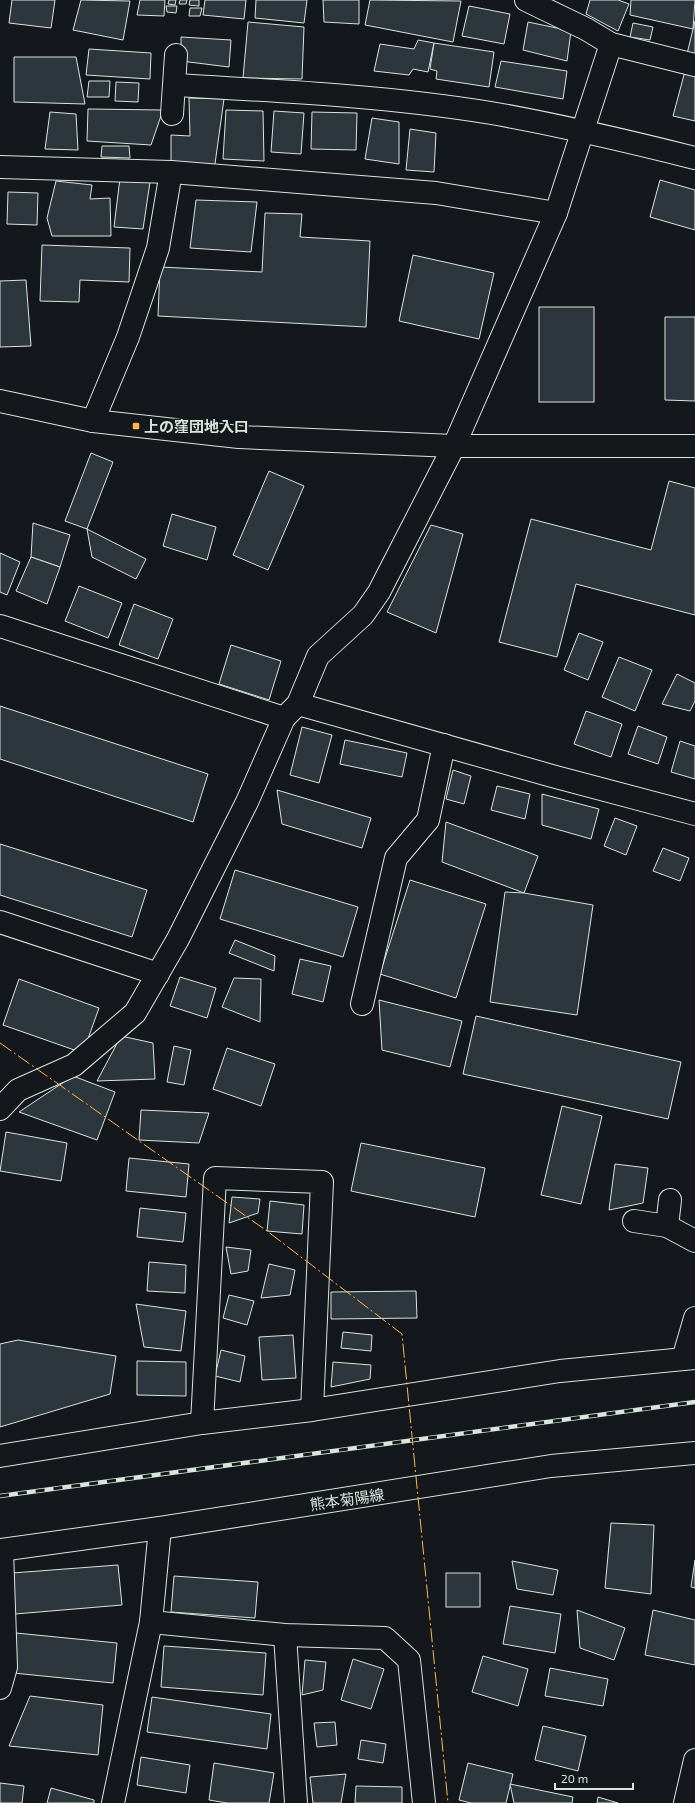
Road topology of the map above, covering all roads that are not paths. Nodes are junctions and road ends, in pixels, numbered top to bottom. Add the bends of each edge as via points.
1 (526, 0) edge
2 (612, 44) junction
3 (176, 55) dead end
4 (695, 65) edge
5 (175, 85) junction
6 (172, 114) dead end
7 (583, 131) junction
8 (695, 158) edge
9 (0, 167) edge
10 (171, 172) junction
11 (556, 213) junction
12 (0, 401) edge
13 (93, 421) junction
14 (454, 446) junction
15 (695, 446) edge
16 (0, 626) edge
17 (291, 711) junction
18 (444, 745) junction
19 (695, 814) edge
20 (0, 922) edge
21 (158, 974) junction
22 (362, 1004) dead end
23 (0, 1109) edge
24 (670, 1200) dead end
25 (634, 1221) dead end
26 (667, 1226) junction
27 (695, 1241) edge
28 (695, 1318) edge
29 (689, 1358) edge
30 (312, 1410) junction
31 (202, 1423) junction
32 (695, 1453) edge
33 (0, 1456) edge
34 (160, 1528) junction
35 (1, 1550) edge
36 (151, 1622) junction
37 (285, 1635) junction
38 (0, 1688) edge
39 (695, 1760) edge
40 (118, 1802) edge
41 (296, 1803) edge
42 (424, 1803) edge
43 (685, 1803) edge

1 - 2 street
2 - 4 street
2 - 7 street
3 - 5 street
5 - 6 street
5 - 7 street via 352,96 490,113
7 - 8 street
7 - 11 street
9 - 10 street
10 - 11 street via 436,193
10 - 13 street via 158,248 128,338
11 - 14 street
12 - 13 street
13 - 14 street via 239,437
14 - 15 street
14 - 17 street via 379,592 363,614 318,656
16 - 17 street
17 - 18 street
17 - 21 street via 178,939
18 - 19 street
18 - 22 street via 428,820 396,858
20 - 21 street
21 - 23 street via 135,1013 113,1032 74,1065 18,1090
24 - 26 street
25 - 26 street
26 - 27 street
28 - 29 street
29 - 30 street via 560,1371
30 - 31 street
30 - 31 street via 322,1182 215,1178
31 - 33 street
32 - 34 street, 熊本菊陽線 via 551,1466
34 - 35 street, 熊本菊陽線
34 - 36 street
35 - 38 street via 6,1667
36 - 37 street
36 - 40 street
37 - 41 street
37 - 42 street via 385,1638 409,1660
39 - 43 street

